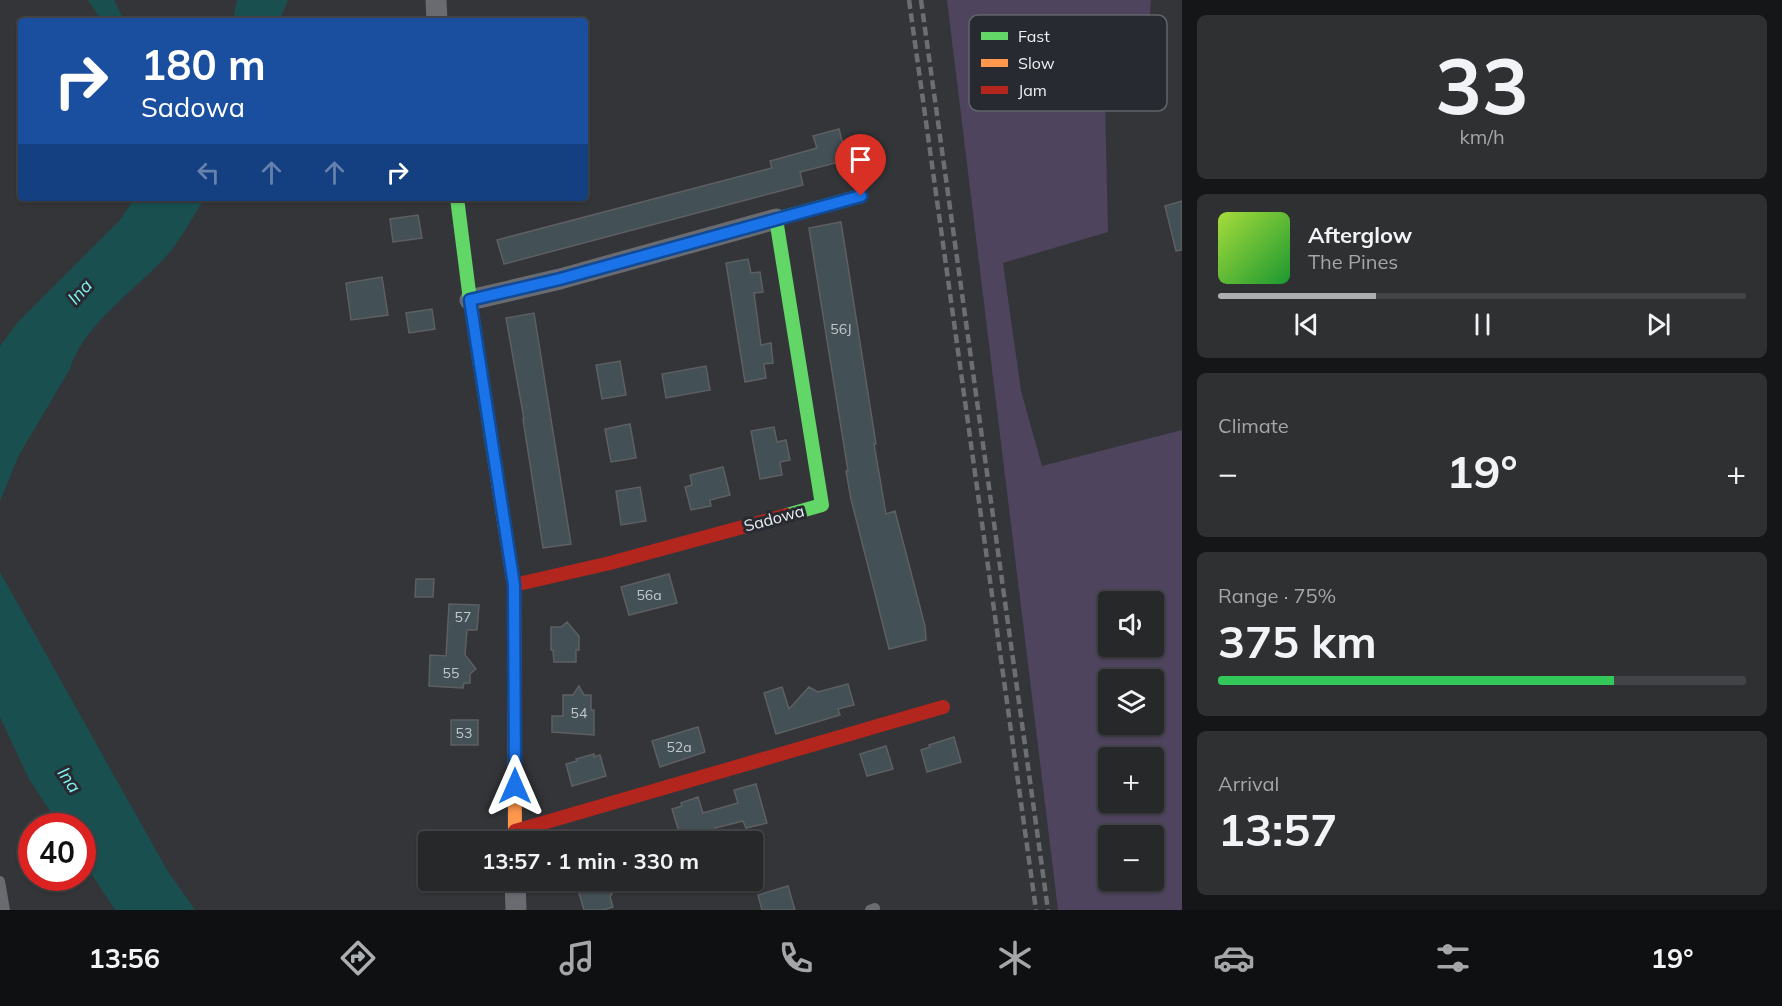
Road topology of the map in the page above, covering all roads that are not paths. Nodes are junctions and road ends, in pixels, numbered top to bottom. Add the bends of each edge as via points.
1 (436, 0) edge
2 (437, 18) edge
3 (861, 196) dead end
4 (457, 201) edge
5 (776, 219) junction
6 (470, 300) junction
7 (514, 585) junction
8 (943, 707) dead end
9 (515, 831) edge
10 (532, 831) edge
11 (0, 881) edge
12 (515, 891) edge
13 (5, 910) edge
14 (516, 910) edge

1 - 2 street
3 - 5 street
4 - 6 street
5 - 6 street
5 - 7 street, Sadowa via 822,505
6 - 7 street
7 - 9 street
8 - 10 street
11 - 13 lane
12 - 14 street

